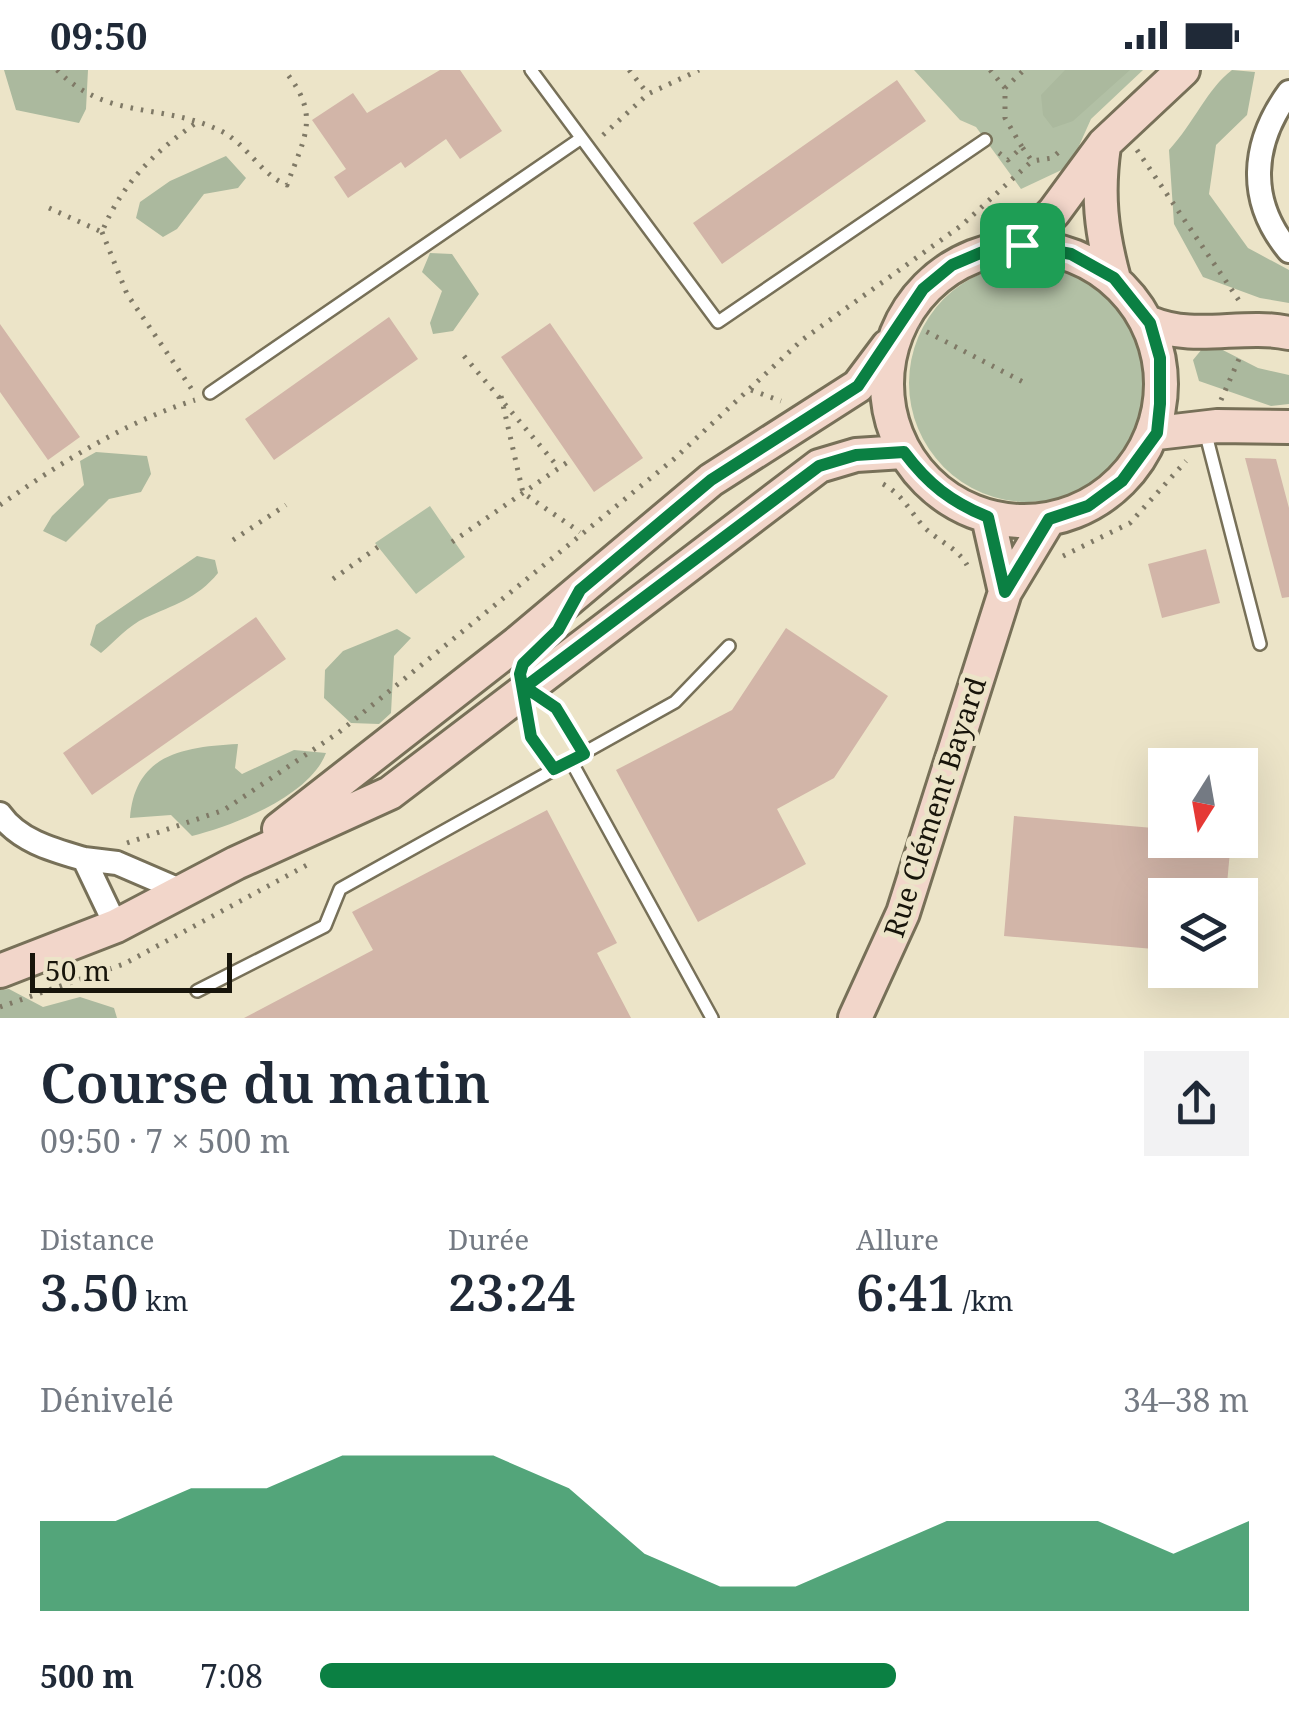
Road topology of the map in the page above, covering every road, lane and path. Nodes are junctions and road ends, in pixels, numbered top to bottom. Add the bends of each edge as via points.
1 (56, 70) edge
2 (284, 70) edge
3 (531, 70) edge
4 (630, 70) edge
5 (699, 70) edge
6 (990, 70) edge
7 (1024, 70) edge
8 (1183, 70) edge
9 (1005, 88) junction
10 (1289, 92) edge
11 (648, 94) junction
12 (196, 124) junction
13 (580, 140) junction
14 (985, 140) joint
15 (1118, 144) junction
16 (1065, 146) dead end
17 (1022, 147) junction
18 (1032, 160) junction
19 (49, 208) dead end
20 (102, 232) junction
21 (1022, 245) junction
22 (1289, 251) edge
23 (1114, 278) junction
24 (1246, 305) dead end
25 (1150, 323) junction
26 (896, 330) junction
27 (1289, 333) edge
28 (464, 356) dead end
29 (1239, 358) dead end
30 (1027, 384) dead end
31 (751, 390) junction
32 (204, 396) junction
33 (501, 396) junction
34 (790, 411) dead end
35 (1210, 427) junction
36 (1289, 428) edge
37 (1157, 433) junction
38 (904, 452) junction
39 (572, 459) dead end
40 (560, 468) junction
41 (873, 479) dead end
42 (524, 493) junction
43 (0, 505) edge
44 (286, 505) dead end
45 (988, 517) junction
46 (1049, 519) junction
47 (580, 532) junction
48 (233, 540) dead end
49 (452, 542) dead end
50 (378, 547) dead end
51 (1052, 568) dead end
52 (970, 570) dead end
53 (334, 579) dead end
54 (580, 590) junction
55 (1005, 592) junction
56 (1260, 644) dead end
57 (729, 646) dead end
58 (525, 687) junction
59 (584, 754) junction
60 (571, 761) junction
61 (554, 769) junction
62 (0, 814) edge
63 (84, 859) junction
64 (236, 863) junction
65 (182, 891) junction
66 (116, 926) junction
67 (0, 972) edge
68 (197, 991) dead end
69 (712, 1018) edge
70 (855, 1018) edge

1 - 12 path via 84,95
2 - 12 path via 300,89 307,140 286,185 220,130
3 - 13 lane
4 - 11 path
5 - 11 path
6 - 9 path
7 - 9 path
8 - 15 main road
9 - 17 path via 1006,118
10 - 22 street via 1262,145 1258,200
11 - 13 path via 604,135
12 - 20 path via 138,171
13 - 14 lane via 718,322
13 - 32 lane
14 - 17 path via 1008,160
15 - 21 main road
15 - 23 main road via 1098,203
15 - 24 path
16 - 18 path via 1052,158
17 - 18 path
18 - 31 path via 962,225 802,340
19 - 20 path
20 - 32 path via 132,304
21 - 23 main road via 1071,254
21 - 26 main road via 952,265 923,289
23 - 25 main road
25 - 27 main road via 1177,334 1264,328
25 - 37 main road via 1160,358
26 - 30 path
26 - 38 main road via 885,379
26 - 54 main road via 858,386 711,480
28 - 33 path
29 - 35 path
31 - 34 path via 782,401
31 - 47 path
32 - 43 path via 155,412 58,464
33 - 40 path
33 - 42 path
35 - 36 main road
35 - 37 main road
35 - 51 path via 1130,523 1061,557
35 - 56 lane
37 - 46 main road via 1122,481 1088,506
38 - 45 main road via 954,503
38 - 58 main road via 819,466
39 - 40 path
40 - 42 path
41 - 52 path via 907,501
42 - 47 path
42 - 49 path
44 - 48 path
45 - 46 main road
45 - 55 main road
46 - 55 main road, Rue Clément Bayard
47 - 63 path via 338,733 224,810
50 - 53 path
54 - 58 lane via 558,630 523,664
54 - 64 main road
55 - 70 main road, Rue Clément Bayard via 903,913
57 - 59 lane via 675,702
58 - 59 lane via 556,708
58 - 61 lane via 531,737
58 - 64 main road via 390,793
59 - 60 lane
60 - 61 lane
60 - 69 lane
61 - 68 lane via 340,889 325,926
62 - 63 street via 26,838
63 - 65 street via 117,863
63 - 66 street
64 - 65 main road
65 - 66 main road
66 - 67 main road

